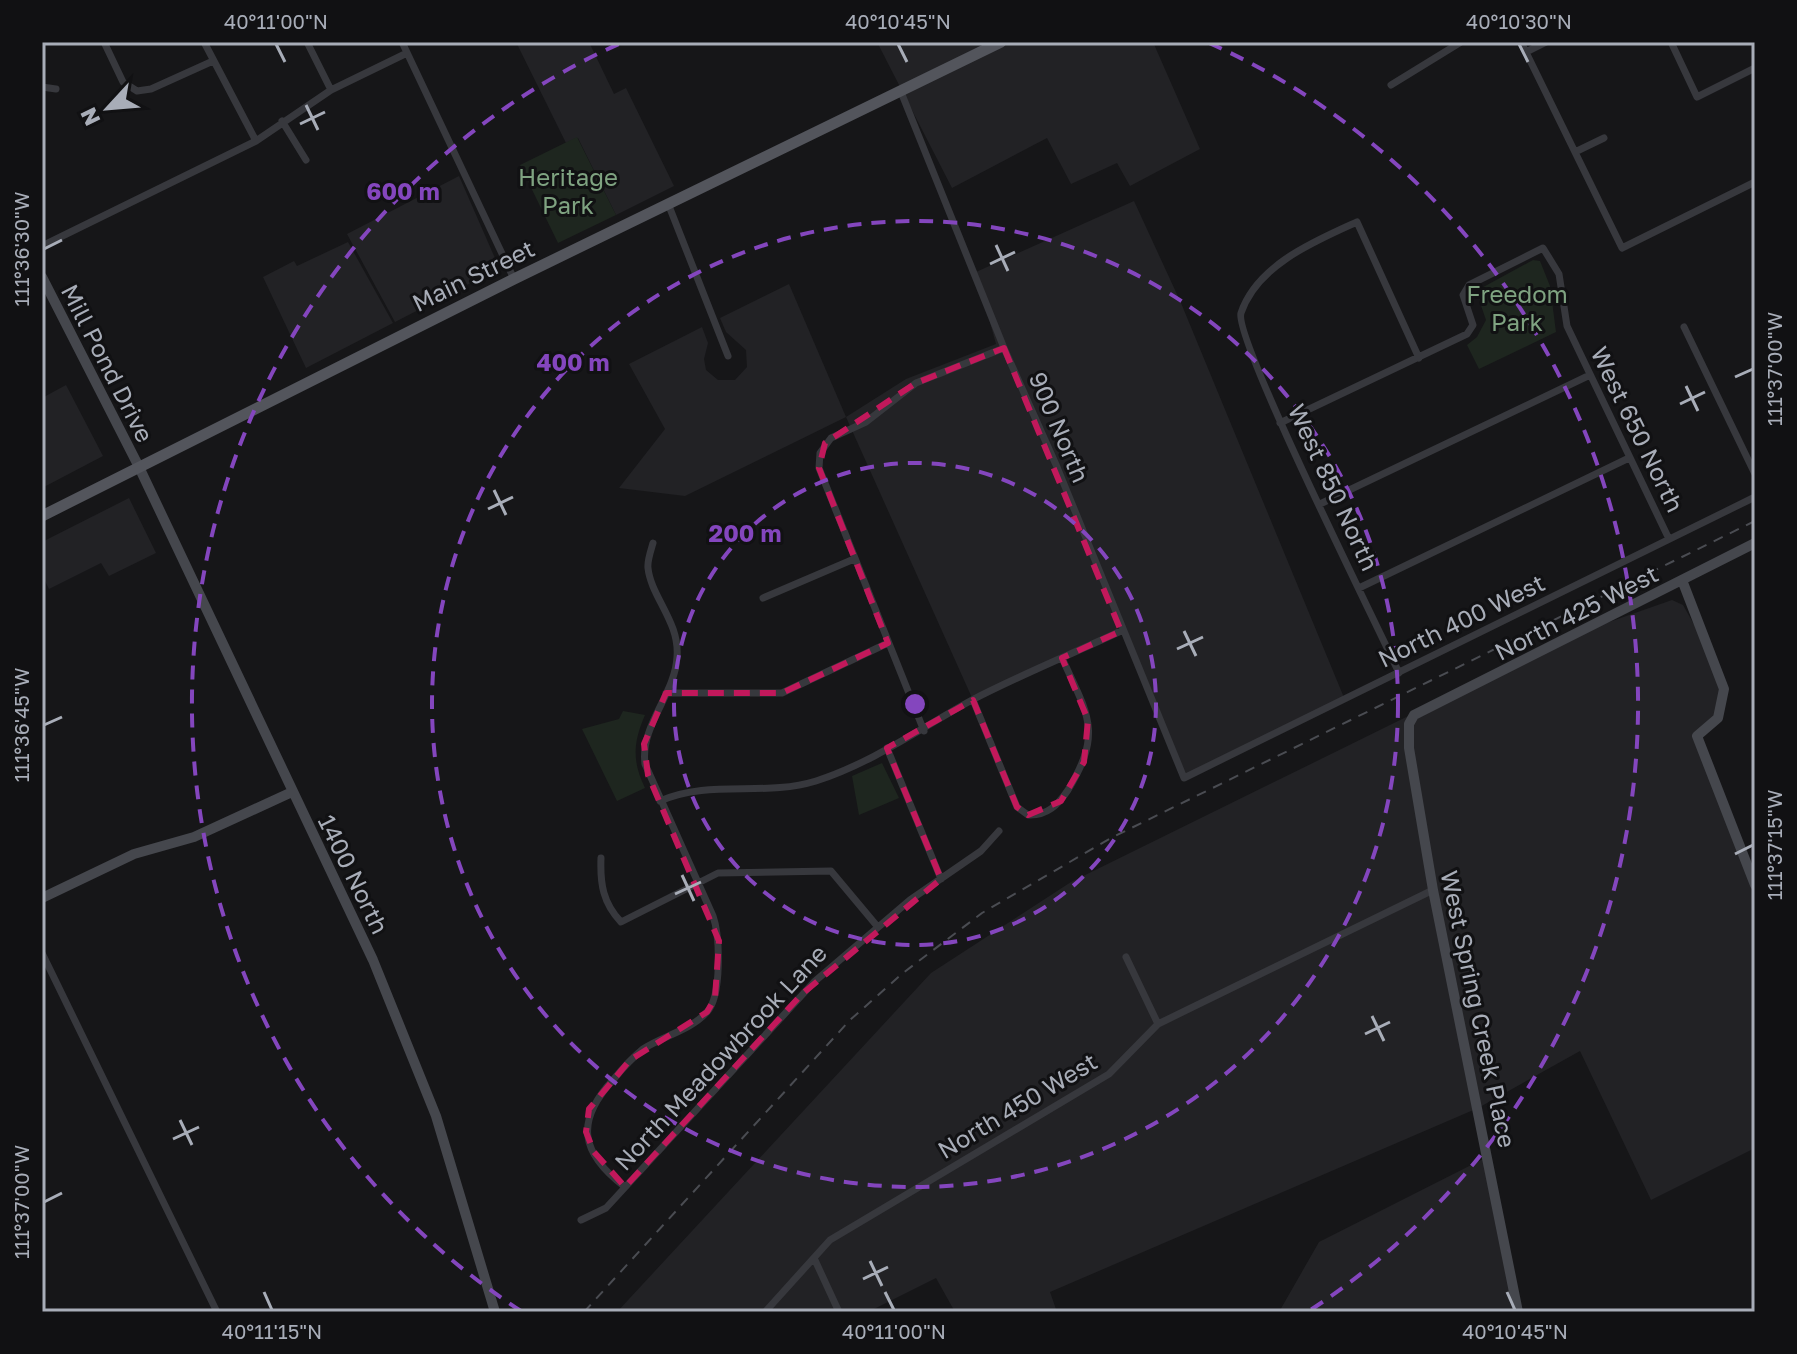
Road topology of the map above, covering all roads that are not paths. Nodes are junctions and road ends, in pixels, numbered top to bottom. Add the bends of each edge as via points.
1 (104, 42) edge
2 (204, 42) edge
3 (307, 42) edge
4 (402, 42) edge
5 (1001, 42) edge
6 (1461, 42) edge
7 (1521, 42) edge
8 (1546, 42) edge
9 (1671, 42) edge
10 (980, 46) edge
11 (1526, 52) junction
12 (407, 53) junction
13 (213, 61) junction
14 (1755, 68) edge
15 (1391, 85) dead end
16 (42, 87) edge
17 (56, 89) dead end
18 (331, 90) junction
19 (901, 92) junction
20 (282, 121) junction
21 (1604, 138) dead end
22 (256, 141) junction
23 (1575, 152) junction
24 (306, 160) dead end
25 (1755, 182) edge
26 (669, 206) junction
27 (42, 246) edge
28 (42, 277) edge
29 (514, 279) junction
30 (1684, 327) dead end
31 (1004, 348) junction
32 (728, 356) dead end
33 (1419, 358) junction
34 (1590, 375) junction
35 (1280, 423) junction
36 (1629, 458) junction
37 (139, 467) junction
38 (1755, 474) edge
39 (1755, 497) edge
40 (1320, 504) junction
41 (42, 516) edge
42 (1669, 539) junction
43 (653, 543) dead end
44 (1755, 543) edge
45 (854, 559) junction
46 (1682, 580) junction
47 (1359, 588) junction
48 (763, 598) dead end
49 (1121, 631) junction
50 (888, 643) junction
51 (1062, 658) junction
52 (1399, 673) junction
53 (666, 693) junction
54 (973, 700) junction
55 (1414, 715) joint
56 (924, 731) junction
57 (887, 748) junction
58 (1184, 778) joint
59 (292, 792) junction
60 (660, 801) junction
61 (999, 831) dead end
62 (601, 858) dead end
63 (941, 879) junction
64 (695, 882) junction
65 (1755, 885) edge
66 (1433, 890) junction
67 (42, 898) edge
68 (877, 926) junction
69 (42, 953) edge
70 (1126, 957) dead end
71 (1158, 1024) junction
72 (625, 1187) junction
73 (581, 1220) dead end
74 (814, 1258) junction
75 (217, 1312) edge
76 (495, 1312) edge
77 (765, 1312) edge
78 (839, 1312) edge
79 (1518, 1312) edge

1 - 13 street via 123,82 137,91
2 - 13 street
3 - 18 street
4 - 12 street
5 - 10 main road, Main Street
6 - 15 street
7 - 11 street
8 - 11 street
9 - 14 street via 1697,97
10 - 19 main road, Main Street
11 - 23 street
12 - 18 street
12 - 29 street
13 - 22 street
16 - 17 street
18 - 20 street
19 - 26 main road, Main Street
19 - 31 street, 900 North
20 - 22 street
20 - 24 street
21 - 23 street
22 - 27 street
23 - 25 street via 1622,248
26 - 29 main road, Main Street
26 - 32 street
28 - 37 street, Mill Pond Drive
29 - 37 main road, Main Street
30 - 38 street
31 - 45 street via 909,388 866,422 831,438 820,453 819,468
31 - 49 street, 900 North
33 - 34 street, West 650 North via 1472,330 1463,295 1474,280 1543,248 1559,274 1567,326
33 - 35 street
33 - 35 street, West 850 North via 1357,222 1292,254 1249,295 1239,316 1243,338
34 - 36 street, West 650 North
34 - 40 street
35 - 40 street, West 850 North
36 - 42 street, West 650 North
36 - 47 street
37 - 41 main road, Main Street
37 - 59 street, 1400 North
39 - 42 street, North 400 West
40 - 47 street, West 850 North
42 - 52 street, North 400 West
43 - 53 street via 648,568 673,628 678,655
44 - 46 street, North 425 West
45 - 48 street
45 - 50 street
46 - 55 street, North 425 West
46 - 65 street via 1724,689 1718,718 1697,736
47 - 52 street, West 850 North
49 - 51 street
49 - 58 street, 900 North
50 - 53 street via 782,693
50 - 56 street
51 - 54 street
51 - 54 street via 1088,720 1089,745 1056,805 1040,815 1017,807
52 - 58 street, North 400 West
53 - 60 street via 644,744 645,764
54 - 56 street
55 - 66 street, West Spring Creek Place via 1409,748
56 - 57 street
57 - 60 street via 843,771 797,786 703,788
57 - 63 street
59 - 67 street via 194,837 134,854
59 - 76 street, 1400 North via 413,1054
60 - 64 street
61 - 63 street, North Meadowbrook Lane
62 - 64 street via 600,886 621,922
63 - 68 street, North Meadowbrook Lane
64 - 68 street via 718,873 831,871
64 - 72 street via 719,941 712,1005 697,1020 630,1060 596,1097 586,1121 602,1166
66 - 71 street, North 450 West
66 - 79 street, West Spring Creek Place
68 - 72 street, North Meadowbrook Lane via 802,994
69 - 75 street
70 - 71 street
71 - 74 street, North 450 West via 1109,1074 830,1240
72 - 73 street, North Meadowbrook Lane via 606,1208
74 - 77 street, North 450 West
74 - 78 street

